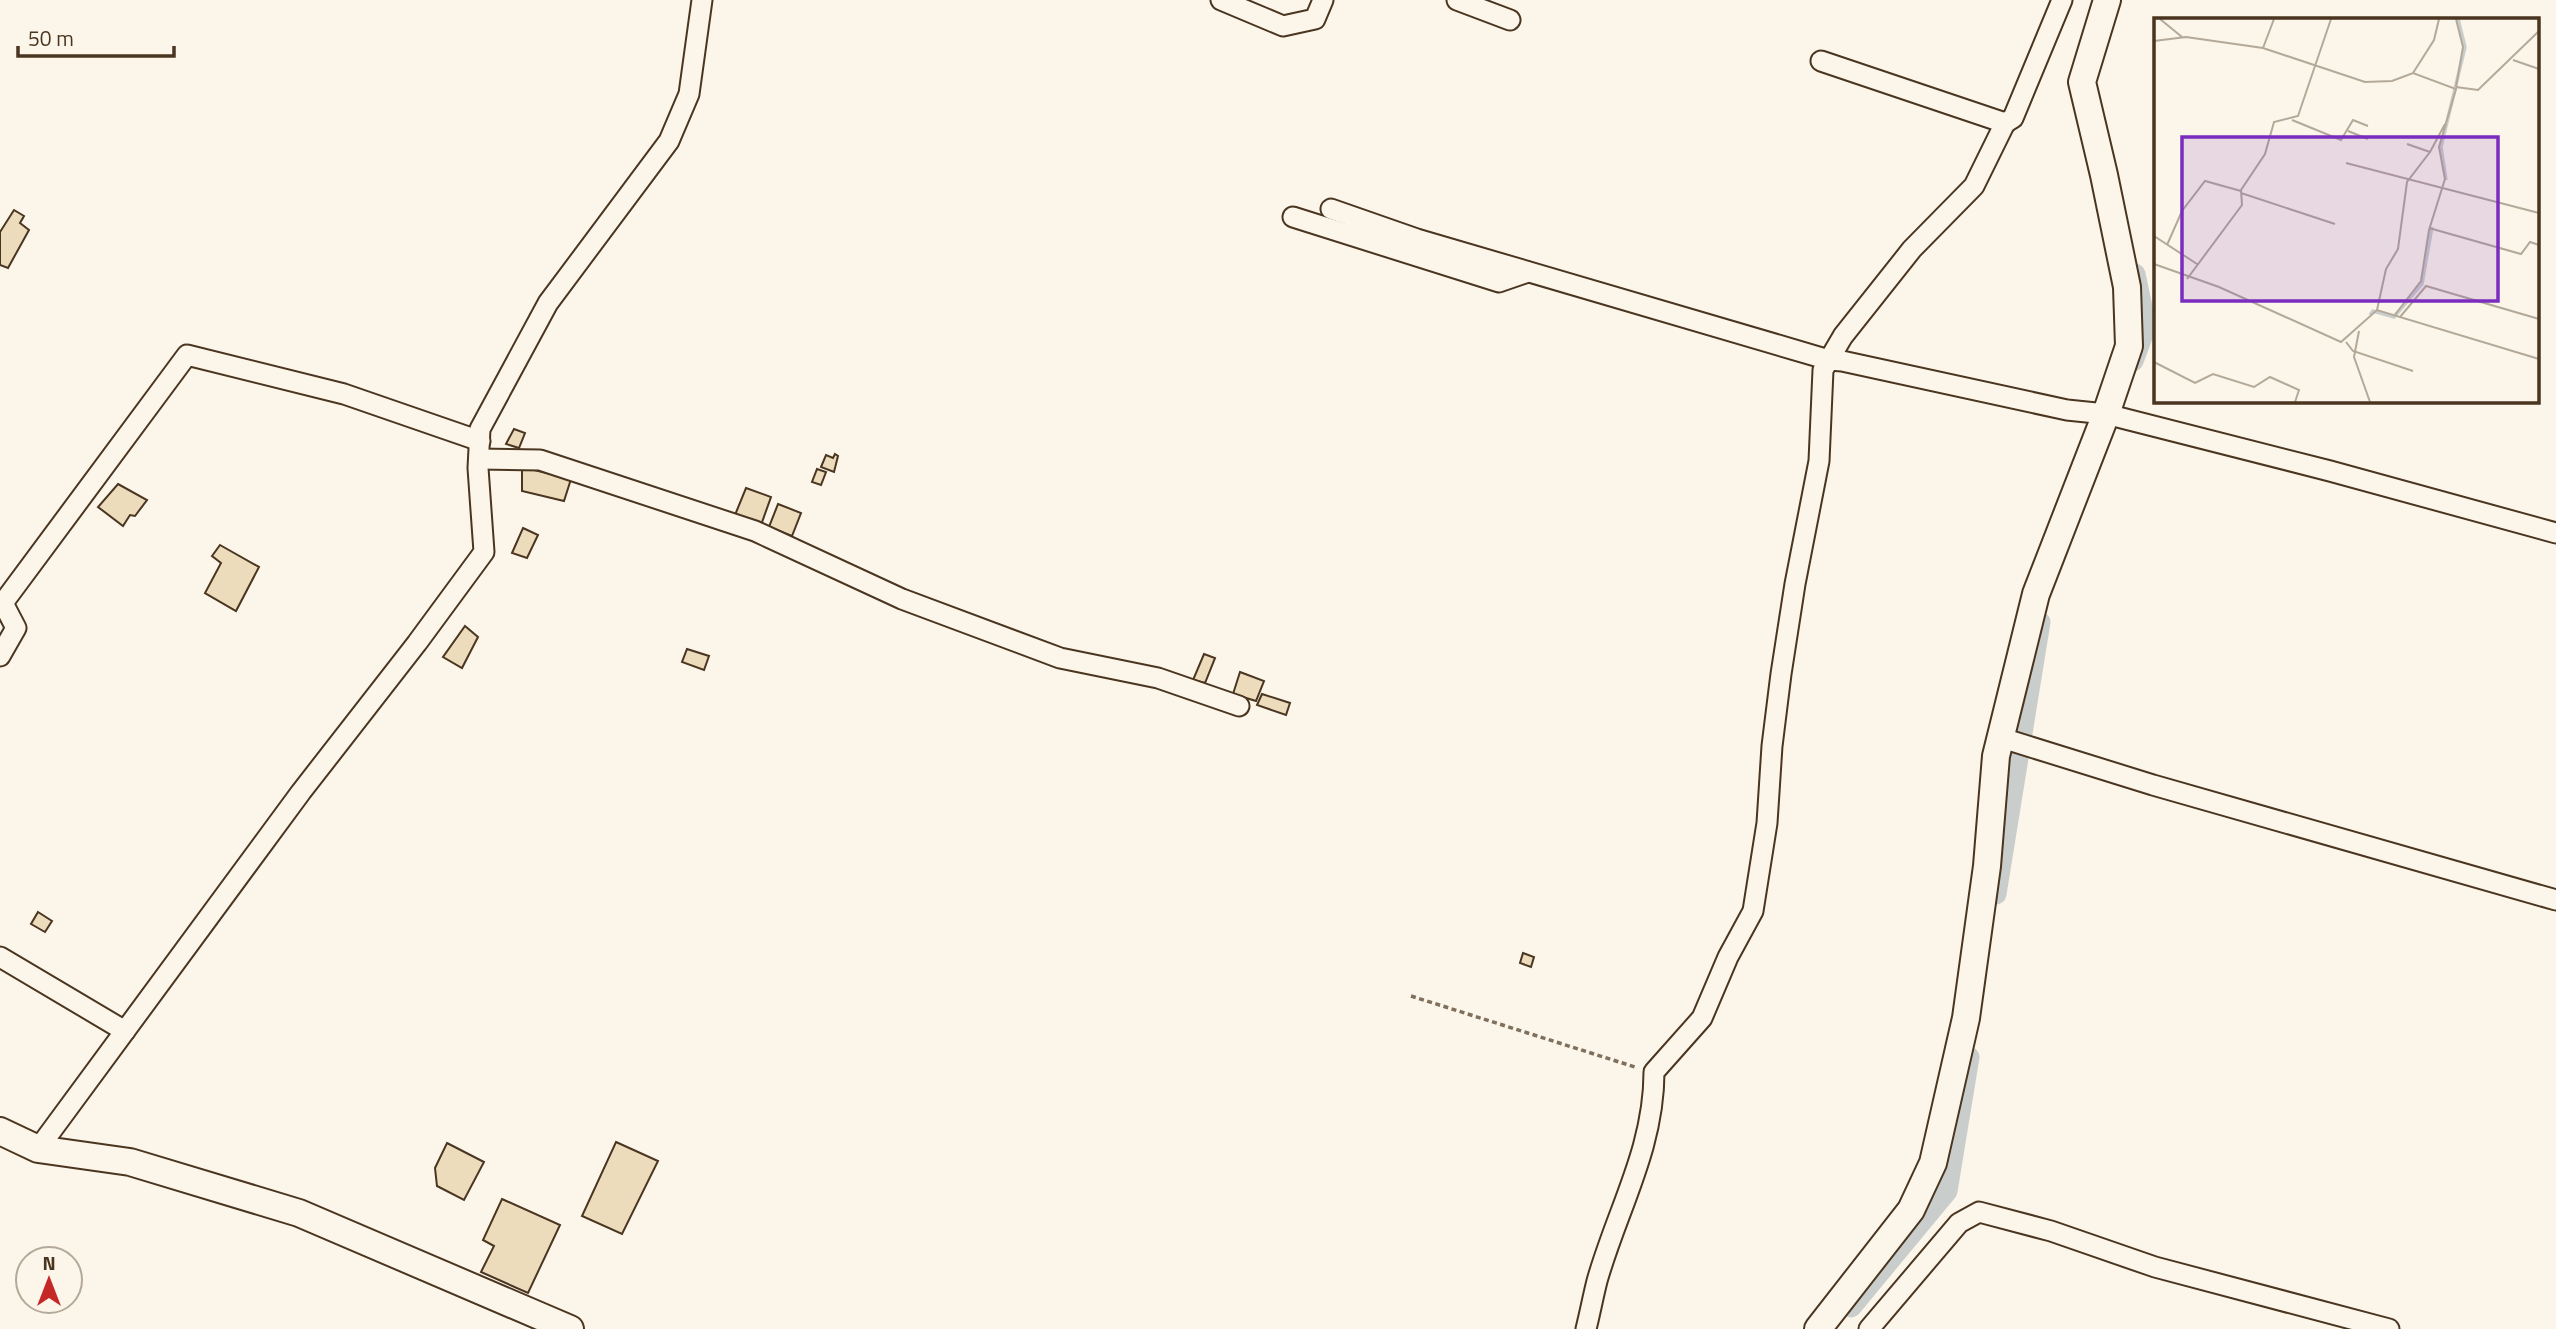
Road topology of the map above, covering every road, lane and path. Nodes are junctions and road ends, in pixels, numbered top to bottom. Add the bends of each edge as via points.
1 (702, 0) edge
2 (1221, 0) edge
3 (1323, 0) edge
4 (1457, 0) edge
5 (2062, 0) edge
6 (2107, 0) edge
7 (1510, 20) dead end
8 (1821, 61) dead end
9 (2006, 123) junction
10 (1331, 209) dead end
11 (1293, 217) dead end
12 (1528, 272) junction
13 (1829, 360) junction
14 (2106, 414) junction
15 (479, 450) junction
16 (2556, 534) edge
17 (0, 656) edge
18 (1239, 706) dead end
19 (2002, 738) junction
20 (2556, 901) edge
21 (0, 957) edge
22 (1411, 996) dead end
23 (125, 1031) junction
24 (1654, 1072) junction
25 (0, 1131) edge
26 (38, 1149) junction
27 (570, 1329) edge
28 (1586, 1329) edge
29 (1818, 1329) edge
30 (1869, 1329) edge
31 (2389, 1329) edge

1 - 15 street via 689,94 669,141 548,303 480,429
2 - 3 street via 1283,26 1315,19
4 - 7 street
5 - 9 street via 2013,118
6 - 14 street via 2082,82 2127,288 2129,346
8 - 9 street
9 - 13 street via 1974,186 1912,249
10 - 12 street
11 - 12 street via 1499,282
12 - 13 street
13 - 14 street via 2067,410
13 - 24 street via 1823,370 1819,461 1781,674 1767,823 1753,911 1702,1018
14 - 16 street
14 - 19 street via 2036,594
15 - 17 street via 344,394 187,355 3,603 16,628
15 - 18 street via 540,460 755,531 902,599 1060,658 1158,678
15 - 23 street via 484,552
19 - 20 street
19 - 29 street via 1996,756 1987,866 1966,1018 1933,1163 1911,1210
21 - 23 street
22 - 24 path
23 - 26 street
24 - 28 street via 1654,1103 1640,1161 1598,1280
25 - 26 street
26 - 27 street via 130,1162 299,1213
30 - 31 street via 1959,1223 1979,1212 2155,1267

